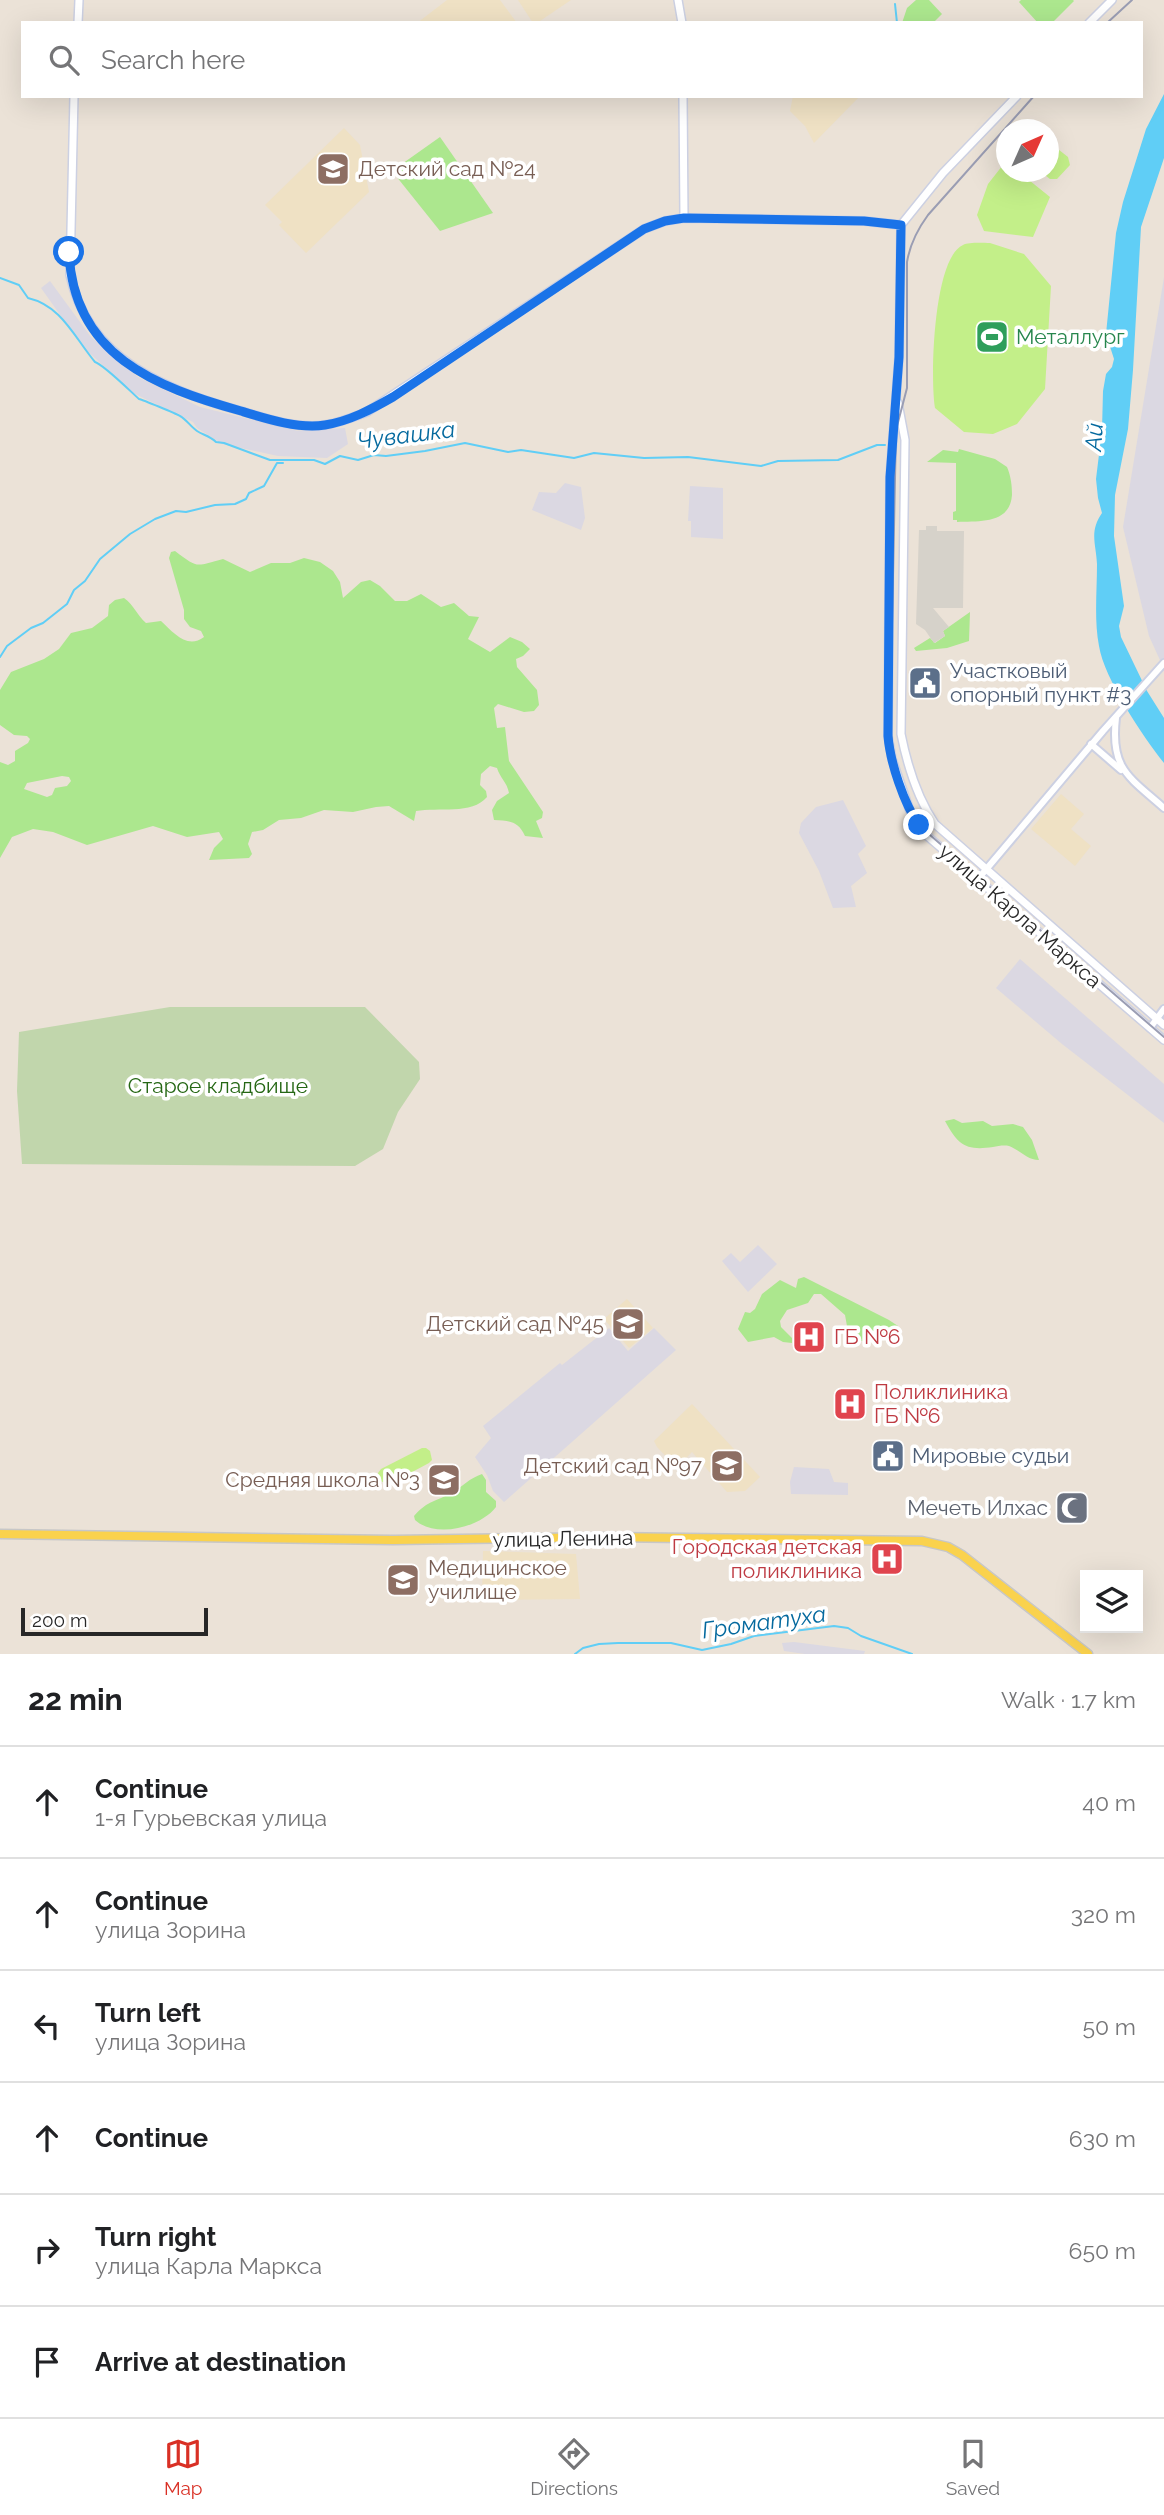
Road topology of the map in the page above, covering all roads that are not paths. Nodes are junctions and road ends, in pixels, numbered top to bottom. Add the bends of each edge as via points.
1 (79, 0) edge
2 (678, 0) edge
3 (1112, 0) edge
4 (78, 21) edge
5 (682, 21) edge
6 (1090, 21) edge
7 (74, 98) edge
8 (684, 98) edge
9 (1015, 98) edge
10 (684, 218) junction
11 (901, 225) junction
12 (897, 398) junction
13 (1162, 665) edge
14 (1119, 714) junction
15 (1091, 744) junction
16 (1125, 773) junction
17 (1164, 808) edge
18 (985, 868) junction
19 (978, 879) junction
20 (1164, 1009) edge
21 (1156, 1019) junction
22 (1164, 1026) edge
23 (1150, 1028) junction
24 (1164, 1040) edge
25 (0, 1534) edge
26 (1088, 1654) edge

1 - 4 main road
2 - 5 main road
3 - 6 main road
7 - 10 main road via 69,252 74,293 86,320 98,337 135,368 174,389 303,426 325,425 367,412 644,229
8 - 10 main road
9 - 11 main road via 943,173
10 - 11 main road
11 - 12 main road, улица Карла Маркса
12 - 18 main road, улица Карла Маркса via 905,440 901,734 926,811
12 - 19 main road, улица Карла Маркса via 890,477 889,747 917,823
13 - 14 street
14 - 15 street
14 - 16 street via 1114,745
15 - 16 street
15 - 18 street
16 - 17 street
18 - 19 street
18 - 21 main road, улица Карла Маркса
19 - 23 main road, улица Карла Маркса
20 - 21 street
21 - 22 main road, улица Карла Маркса
21 - 23 street
23 - 24 main road, улица Карла Маркса
25 - 26 main road, улица Ленина via 922,1541 962,1555

